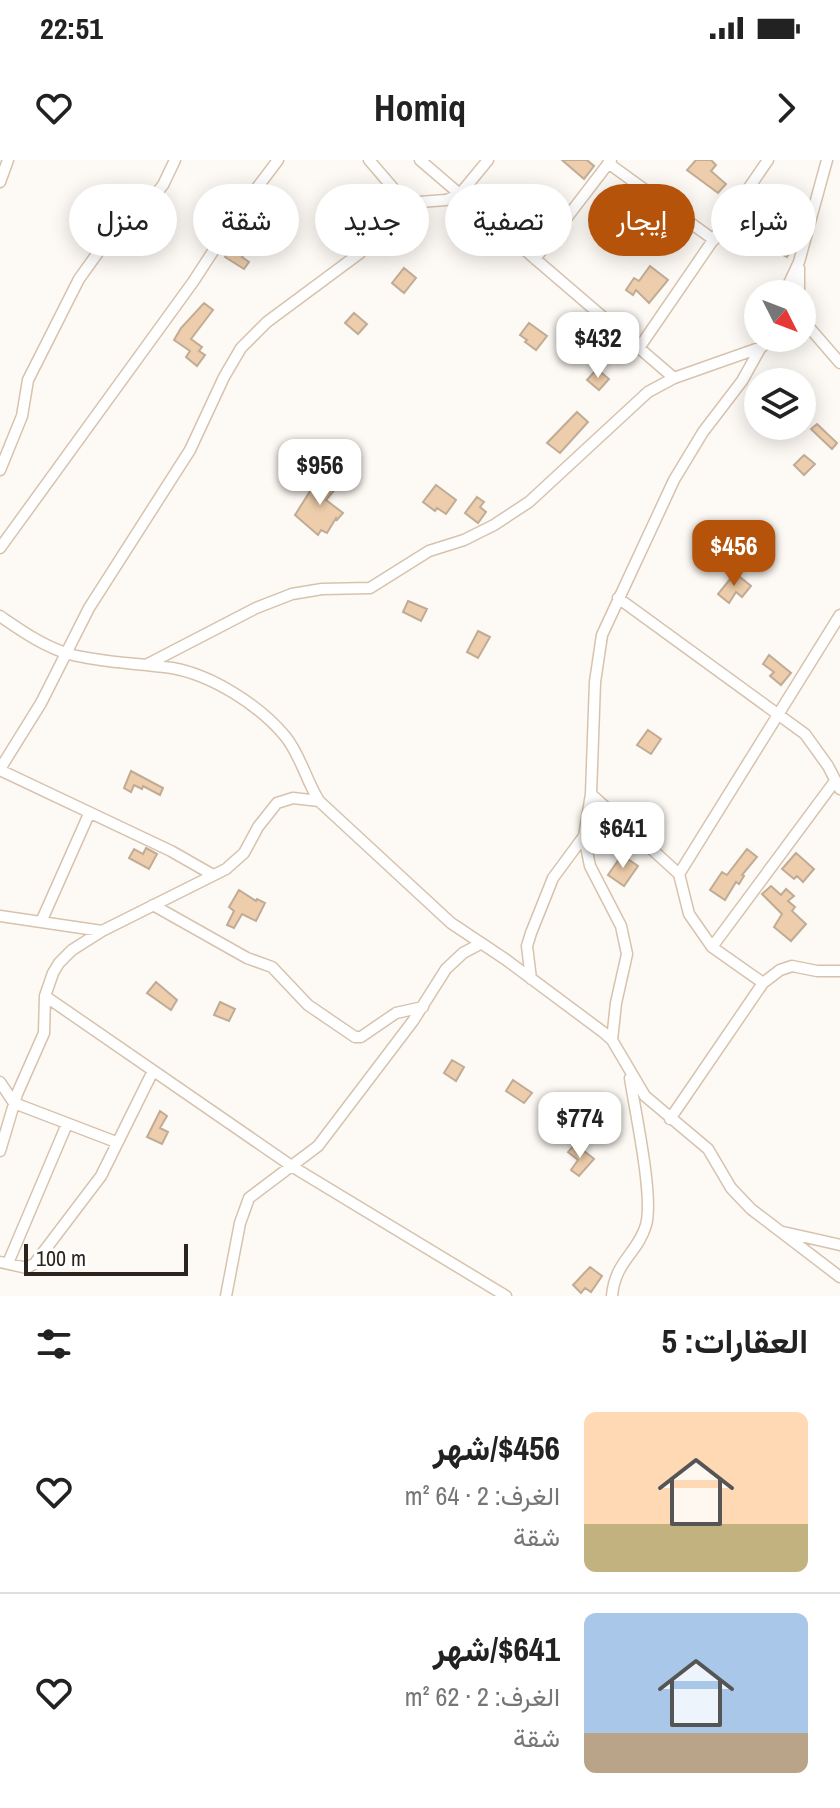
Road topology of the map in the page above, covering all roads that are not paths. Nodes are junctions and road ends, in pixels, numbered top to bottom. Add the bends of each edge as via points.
1 (8, 160) edge
2 (175, 160) edge
3 (278, 160) edge
4 (420, 160) edge
5 (488, 160) edge
6 (768, 160) edge
7 (827, 160) edge
8 (610, 161) edge
9 (375, 162) edge
10 (0, 182) edge
11 (392, 184) edge
12 (448, 184) edge
13 (468, 184) edge
14 (752, 184) edge
15 (711, 238) edge
16 (711, 244) edge
17 (356, 256) edge
18 (532, 256) edge
19 (535, 259) junction
20 (799, 262) junction
21 (791, 280) edge
22 (799, 280) edge
23 (816, 335) edge
24 (639, 348) junction
25 (744, 350) edge
26 (758, 352) edge
27 (840, 363) edge
28 (674, 378) junction
29 (0, 470) edge
30 (0, 548) edge
31 (618, 598) junction
32 (840, 615) edge
33 (0, 616) edge
34 (67, 653) junction
35 (146, 665) junction
36 (779, 715) junction
37 (0, 769) edge
38 (837, 785) edge
39 (591, 794) junction
40 (319, 801) junction
41 (89, 814) junction
42 (584, 836) junction
43 (679, 874) junction
44 (213, 875) junction
45 (153, 905) junction
46 (0, 916) edge
47 (41, 922) junction
48 (102, 931) junction
49 (480, 944) junction
50 (712, 947) junction
51 (840, 971) edge
52 (531, 979) junction
53 (763, 983) junction
54 (45, 996) junction
55 (423, 1007) junction
56 (612, 1040) junction
57 (153, 1071) junction
58 (629, 1073) junction
59 (0, 1082) edge
60 (14, 1103) junction
61 (670, 1119) junction
62 (67, 1124) junction
63 (116, 1142) junction
64 (0, 1151) edge
65 (293, 1167) junction
66 (780, 1232) junction
67 (840, 1245) edge
68 (4, 1262) edge
69 (840, 1277) edge
70 (226, 1296) edge
71 (506, 1296) edge
72 (612, 1296) edge

1 - 10 street
2 - 29 street via 163,185 107,240 79,279 28,380 22,416
3 - 30 street
4 - 12 street
5 - 13 street
6 - 14 street
7 - 20 street
8 - 15 street
8 - 19 street
9 - 11 street
16 - 24 street
17 - 34 street via 241,348 190,450 89,608
18 - 19 street
19 - 24 street
20 - 21 street
20 - 22 street
23 - 27 street
24 - 28 street
25 - 28 street
26 - 31 street via 674,480
28 - 35 street via 648,392 529,502 494,525 429,551 370,588 292,594
31 - 36 street
31 - 39 street via 602,635 595,682
32 - 36 street
33 - 34 street via 33,639
34 - 35 street
34 - 37 street
35 - 40 street via 212,682 249,704 284,735
36 - 38 street via 816,747
36 - 43 street
37 - 41 street
38 - 50 street
39 - 42 street
39 - 43 street
40 - 44 street via 293,798 277,803 244,853
40 - 49 street
41 - 44 street
41 - 47 street
42 - 52 street via 553,878 531,933
42 - 56 street via 590,866 621,926 627,954
43 - 50 street via 689,914
44 - 45 street
45 - 48 street
45 - 55 street via 272,967 308,1005 355,1037 396,1013
46 - 47 street
47 - 48 street
48 - 54 street via 59,963
49 - 52 street
49 - 55 street via 446,969
50 - 53 street
51 - 53 street via 792,966
52 - 56 street
53 - 61 street
54 - 57 street
54 - 60 street via 44,1033
55 - 65 street via 332,1131
56 - 58 street
57 - 63 street
57 - 65 street
58 - 61 street
58 - 72 street via 649,1210 643,1233 616,1274
59 - 60 street
60 - 62 street
60 - 64 street
61 - 66 street via 708,1149 739,1197
62 - 63 street
62 - 68 street
63 - 68 street via 101,1176 35,1263 27,1268
65 - 70 street via 244,1207
65 - 71 street
66 - 67 street
66 - 69 street

